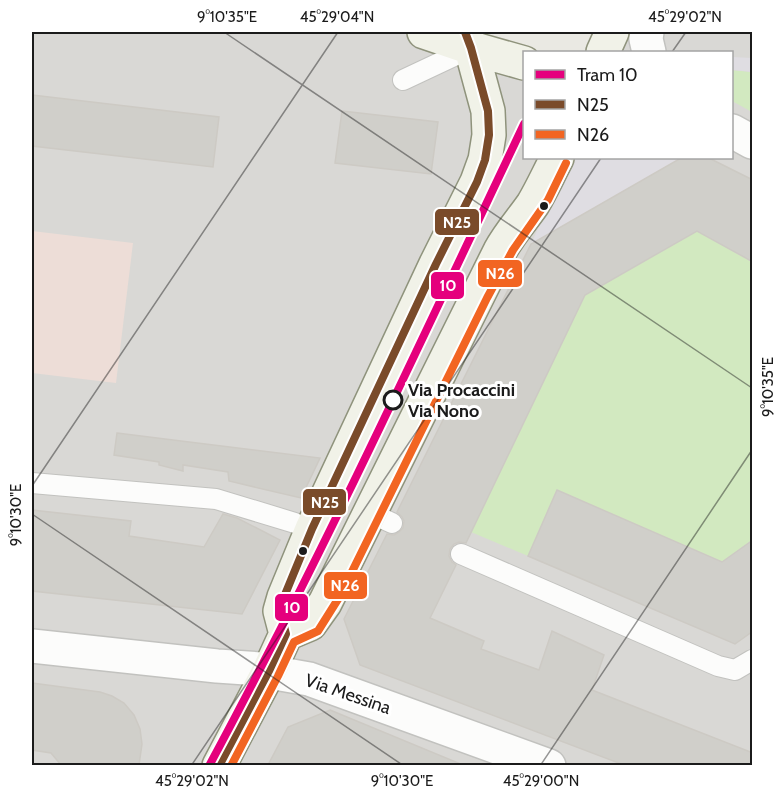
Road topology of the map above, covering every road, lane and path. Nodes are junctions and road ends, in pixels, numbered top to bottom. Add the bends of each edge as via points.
1 (424, 32) edge
2 (612, 32) edge
3 (647, 32) edge
4 (468, 40) edge
5 (603, 51) edge
6 (649, 51) edge
7 (523, 62) edge
8 (403, 80) dead end
9 (733, 132) edge
10 (753, 142) edge
11 (552, 169) edge
12 (32, 483) edge
13 (295, 523) dead end
14 (461, 554) dead end
15 (286, 634) junction
16 (32, 646) edge
17 (753, 660) edge
18 (269, 671) junction
19 (219, 765) edge
20 (549, 765) edge

1 - 4 street
2 - 5 street
3 - 6 street
4 - 7 street
4 - 8 lane
4 - 15 street via 488,111 485,160 307,540 280,612
9 - 10 street
11 - 15 street via 500,251 446,357 381,518 310,624
12 - 13 lane via 216,499
14 - 17 lane via 718,666 735,670
15 - 18 street
16 - 18 street, Via Messina
18 - 19 street
18 - 20 street, Via Messina via 326,684

